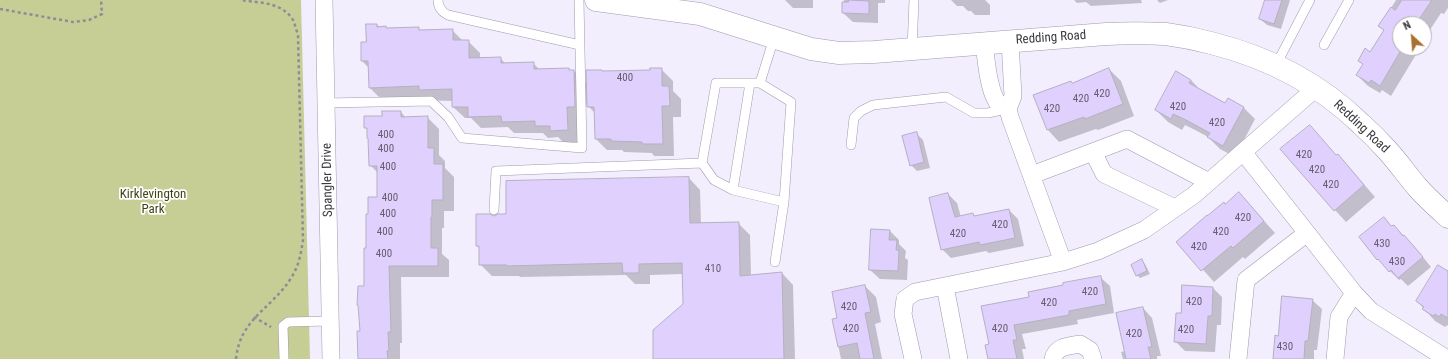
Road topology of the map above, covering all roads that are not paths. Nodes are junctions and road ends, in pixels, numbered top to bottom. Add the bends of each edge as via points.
1 (324, 0) edge
2 (438, 0) edge
3 (579, 0) edge
4 (596, 0) edge
5 (914, 0) edge
6 (1310, 0) edge
7 (1349, 0) edge
8 (676, 5) edge
9 (774, 38) junction
10 (1010, 41) junction
11 (984, 43) junction
12 (580, 45) junction
13 (1324, 45) dead end
14 (912, 49) junction
15 (1276, 66) junction
16 (755, 83) junction
17 (1316, 88) junction
18 (326, 103) junction
19 (1008, 109) junction
20 (851, 145) dead end
21 (1093, 152) junction
22 (1243, 152) junction
23 (702, 163) junction
24 (1032, 175) junction
25 (1209, 182) junction
26 (733, 190) junction
27 (784, 202) junction
28 (1175, 208) junction
29 (494, 210) dead end
30 (1448, 217) edge
31 (1307, 233) junction
32 (775, 262) dead end
33 (1063, 262) junction
34 (945, 286) junction
35 (1354, 293) junction
36 (330, 321) junction
37 (284, 359) edge
38 (331, 359) edge
39 (913, 359) edge
40 (959, 359) edge
41 (1053, 359) edge
42 (1093, 359) edge
43 (1238, 359) edge
44 (1335, 359) edge
45 (1447, 359) edge

1 - 18 street, Spangler Drive
2 - 12 lane via 441,11 448,15
3 - 12 lane
4 - 8 street, Redding Road
5 - 14 lane
6 - 15 lane
7 - 13 lane
8 - 9 street, Redding Road
9 - 14 street, Redding Road via 825,52
9 - 16 lane
10 - 11 street, Redding Road
10 - 15 street, Redding Road via 1106,34 1167,34 1239,50
10 - 19 street via 1014,96
11 - 14 street, Redding Road
11 - 19 street via 990,82 996,100
12 - 18 lane via 582,148 462,138 448,117 431,101
15 - 17 street, Redding Road
16 - 23 lane via 716,83
16 - 26 lane
16 - 27 lane via 792,102
17 - 22 street
17 - 30 street, Redding Road via 1336,101 1361,123 1418,188
18 - 36 street, Spangler Drive
19 - 20 lane via 974,113 946,97 873,105 854,118
19 - 24 street
21 - 24 street
21 - 25 street via 1127,139
21 - 28 street via 1104,174
22 - 25 street
22 - 31 street
23 - 26 lane via 714,180
23 - 29 lane via 496,172
24 - 33 street
25 - 28 street
26 - 27 lane
27 - 32 lane
28 - 33 street via 1144,230 1098,252
31 - 35 street
31 - 43 street via 1246,280
33 - 34 street
34 - 39 street via 915,292 905,299 903,314
34 - 40 street
35 - 44 street via 1339,317
35 - 45 street via 1371,311
36 - 37 lane via 288,322 284,326
36 - 38 street, Spangler Drive
41 - 42 street via 1054,354 1062,347 1080,344 1090,350

